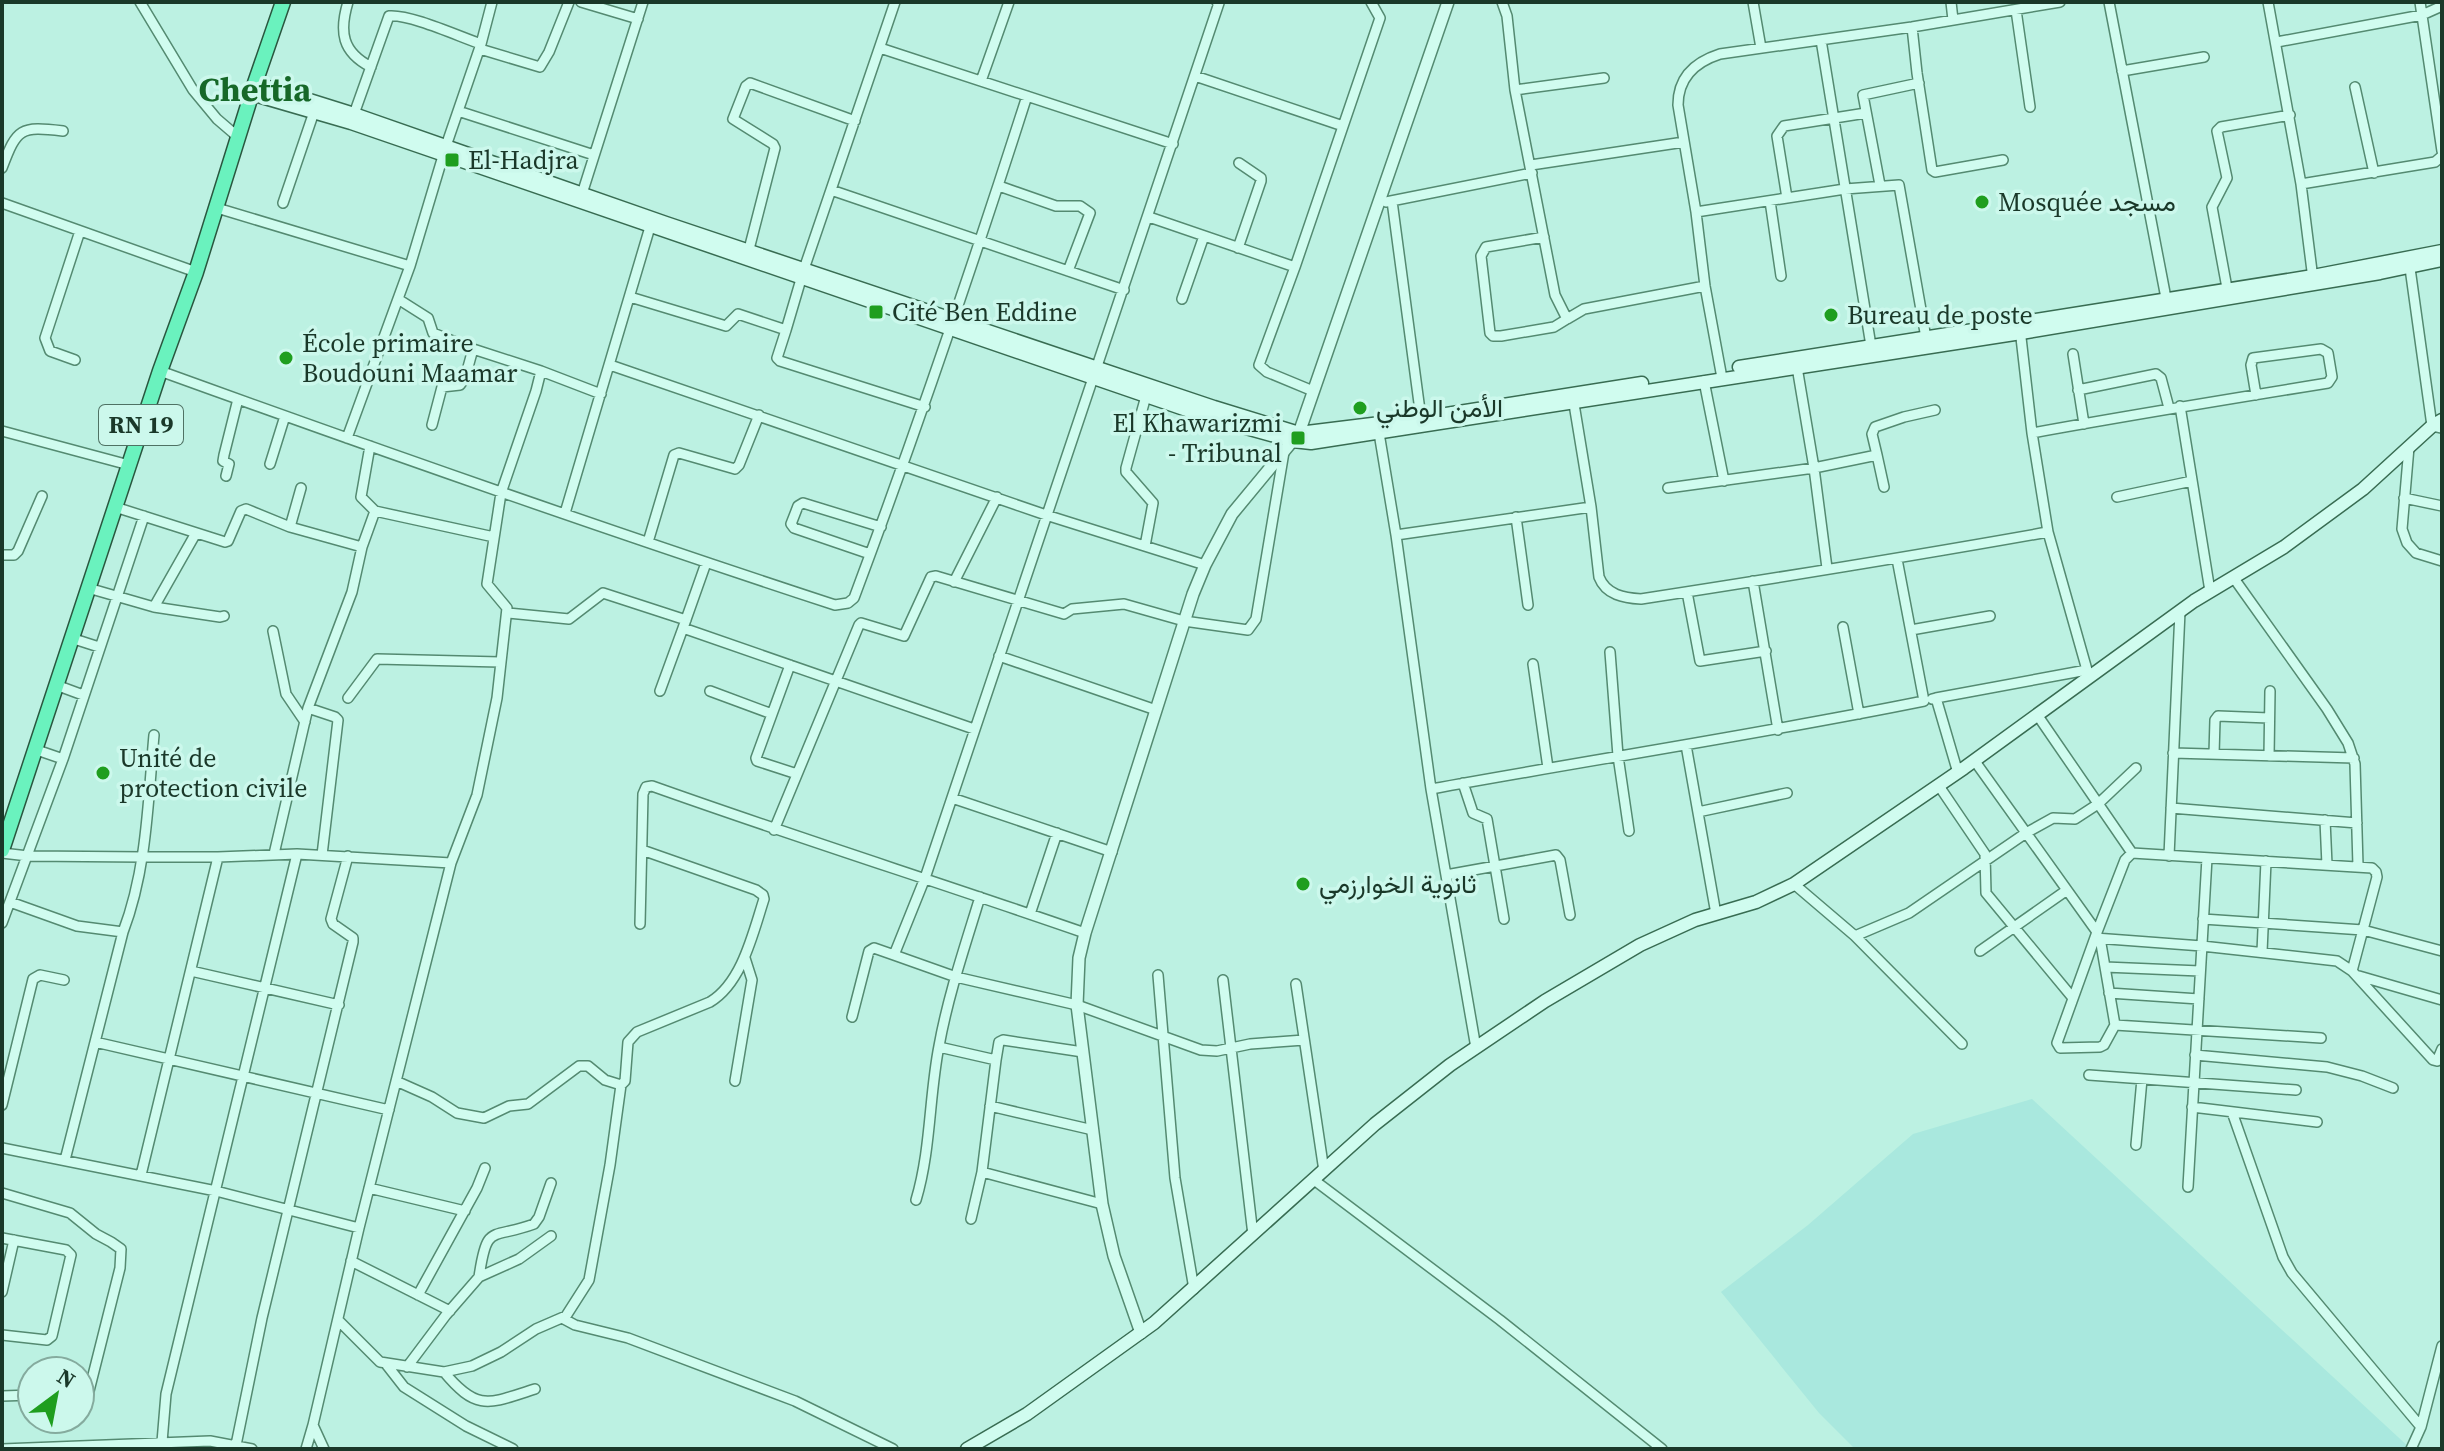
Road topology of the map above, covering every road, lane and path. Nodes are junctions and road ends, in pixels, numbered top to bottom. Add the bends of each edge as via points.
1 (140, 2) edge
2 (283, 2) edge
3 (348, 2) edge
4 (492, 2) edge
5 (569, 2) edge
6 (581, 2) edge
7 (643, 2) edge
8 (895, 2) edge
9 (1009, 2) edge
10 (1219, 2) edge
11 (1371, 2) edge
12 (1448, 2) edge
13 (1502, 2) edge
14 (1753, 2) edge
15 (1951, 2) edge
16 (2060, 2) edge
17 (2109, 2) edge
18 (2268, 2) edge
19 (2420, 2) edge
20 (2442, 6) edge
21 (2016, 10) junction
22 (2422, 15) junction
23 (638, 19) junction
24 (1953, 20) junction
25 (1912, 27) junction
26 (1821, 40) junction
27 (2277, 42) junction
28 (481, 47) junction
29 (880, 48) junction
30 (1761, 48) junction
31 (2204, 57) dead end
32 (371, 67) junction
33 (2122, 71) junction
34 (1195, 76) junction
35 (1604, 78) dead end
36 (981, 81) junction
37 (1919, 83) junction
38 (2355, 87) dead end
39 (253, 88) junction
40 (2437, 89) edge
41 (1515, 90) junction
42 (1027, 96) junction
43 (2030, 107) dead end
44 (458, 111) junction
45 (314, 112) junction
46 (1866, 113) junction
47 (354, 114) junction
48 (2290, 115) junction
49 (1834, 120) junction
50 (855, 121) junction
51 (1343, 126) junction
52 (63, 131) dead end
53 (238, 137) junction
54 (1684, 142) junction
55 (1173, 144) junction
56 (445, 151) junction
57 (2442, 154) edge
58 (594, 155) junction
59 (2003, 160) dead end
60 (1239, 163) dead end
61 (2, 168) edge
62 (1532, 169) junction
63 (2374, 173) junction
64 (2301, 184) junction
65 (1880, 185) junction
66 (999, 186) junction
67 (1845, 189) junction
68 (831, 190) junction
69 (581, 198) junction
70 (1787, 198) junction
71 (1392, 201) junction
72 (1770, 201) junction
73 (2, 203) edge
74 (283, 203) dead end
75 (1379, 203) junction
76 (217, 208) junction
77 (1696, 212) junction
78 (1149, 217) junction
79 (650, 227) junction
80 (80, 231) junction
81 (1204, 236) junction
82 (1544, 237) junction
83 (981, 240) junction
84 (1238, 248) junction
85 (2442, 251) edge
86 (747, 255) junction
87 (2442, 260) edge
88 (2409, 262) junction
89 (410, 266) junction
90 (1295, 267) junction
91 (1068, 271) junction
92 (196, 272) junction
93 (803, 273) junction
94 (1781, 276) dead end
95 (2313, 280) junction
96 (1705, 286) junction
97 (2227, 288) junction
98 (1124, 290) junction
99 (630, 297) junction
100 (2166, 298) junction
101 (398, 299) junction
102 (1182, 299) dead end
103 (1567, 319) junction
104 (954, 324) junction
105 (2020, 327) junction
106 (786, 330) junction
107 (1926, 338) junction
108 (473, 349) junction
109 (1871, 352) junction
110 (2073, 354) dead end
111 (75, 360) dead end
112 (610, 365) junction
113 (1797, 367) junction
114 (160, 371) junction
115 (541, 371) junction
116 (1094, 373) junction
117 (1722, 374) junction
118 (1704, 381) junction
119 (2078, 390) junction
120 (1313, 391) junction
121 (601, 394) junction
122 (2256, 395) junction
123 (1146, 396) junction
124 (238, 399) junction
125 (1573, 399) junction
126 (2180, 406) junction
127 (925, 407) junction
128 (2169, 408) junction
129 (1935, 410) dead end
130 (759, 415) junction
131 (285, 416) junction
132 (1421, 418) junction
133 (2084, 424) junction
134 (2439, 424) edge
135 (432, 425) dead end
136 (2, 431) edge
137 (1379, 433) junction
138 (2032, 433) junction
139 (1296, 437) junction
140 (347, 438) junction
141 (370, 446) junction
142 (2409, 447) junction
143 (1284, 452) junction
144 (1877, 455) junction
145 (270, 464) dead end
146 (904, 464) junction
147 (129, 465) junction
148 (1814, 468) junction
149 (226, 476) dead end
150 (1724, 481) junction
151 (2192, 481) junction
152 (1884, 487) dead end
153 (301, 488) dead end
154 (1668, 488) dead end
155 (501, 493) junction
156 (42, 496) dead end
157 (997, 497) junction
158 (2117, 497) dead end
159 (2404, 498) junction
160 (2442, 506) edge
161 (115, 507) junction
162 (1591, 507) junction
163 (375, 511) junction
164 (565, 513) junction
165 (1046, 515) junction
166 (144, 516) junction
167 (1516, 517) junction
168 (290, 527) junction
169 (881, 527) junction
170 (2048, 532) junction
171 (196, 533) junction
172 (1396, 535) junction
173 (494, 537) junction
174 (648, 542) junction
175 (1145, 546) junction
176 (362, 547) junction
177 (870, 554) junction
178 (2, 555) edge
179 (1897, 559) junction
180 (2442, 561) edge
181 (706, 563) junction
182 (1205, 565) junction
183 (1827, 568) junction
184 (2233, 577) junction
185 (1753, 581) junction
186 (954, 582) junction
187 (88, 588) junction
188 (2210, 591) junction
189 (1687, 592) junction
190 (116, 595) junction
191 (1017, 602) junction
192 (1528, 605) dead end
193 (154, 607) junction
194 (2180, 611) junction
195 (508, 613) junction
196 (224, 616) dead end
197 (1990, 616) dead end
198 (1184, 621) junction
199 (685, 624) junction
200 (1843, 627) dead end
201 (1911, 630) junction
202 (273, 631) dead end
203 (71, 638) junction
204 (99, 647) junction
205 (1766, 651) junction
206 (1610, 652) dead end
207 (999, 656) junction
208 (500, 662) junction
209 (1533, 664) dead end
210 (790, 665) junction
211 (2088, 674) junction
212 (836, 681) junction
213 (56, 685) junction
214 (660, 691) dead end
215 (710, 691) dead end
216 (2270, 691) dead end
217 (83, 695) junction
218 (348, 698) dead end
219 (1936, 698) junction
220 (1924, 701) junction
221 (308, 708) junction
222 (1156, 710) junction
223 (772, 714) junction
224 (1859, 714) junction
225 (2038, 716) junction
226 (2269, 718) junction
227 (305, 722) junction
228 (974, 729) junction
229 (1778, 730) junction
230 (154, 735) dead end
231 (1686, 745) junction
232 (34, 749) junction
233 (2173, 753) junction
234 (2214, 754) junction
235 (1618, 756) junction
236 (2269, 756) junction
237 (2354, 758) junction
238 (63, 759) junction
239 (1974, 760) junction
240 (1548, 768) junction
241 (2136, 768) dead end
242 (1958, 773) junction
243 (797, 774) junction
244 (1463, 783) junction
245 (1939, 786) junction
246 (1431, 789) junction
247 (1787, 793) dead end
248 (952, 798) junction
249 (2098, 804) junction
250 (2171, 808) junction
251 (1698, 812) junction
252 (2325, 820) junction
253 (2357, 823) junction
254 (774, 830) junction
255 (1629, 831) dead end
256 (1057, 833) junction
257 (2026, 833) junction
258 (642, 850) junction
259 (2, 851) edge
260 (1112, 852) junction
261 (2132, 853) junction
262 (274, 854) junction
263 (297, 854) junction
264 (322, 855) junction
265 (28, 856) junction
266 (348, 856) junction
267 (2169, 856) junction
268 (143, 857) junction
269 (218, 857) junction
270 (1987, 858) junction
271 (2207, 858) junction
272 (2266, 861) junction
273 (451, 863) junction
274 (1494, 865) junction
275 (2327, 865) junction
276 (2358, 866) junction
277 (1446, 875) junction
278 (925, 878) junction
279 (1794, 884) junction
280 (2067, 890) junction
281 (980, 897) junction
282 (10, 902) junction
283 (1030, 914) junction
284 (1716, 914) junction
285 (1570, 915) dead end
286 (1504, 919) dead end
287 (2203, 919) junction
288 (2263, 922) junction
289 (2, 923) edge
290 (640, 924) dead end
291 (2014, 927) junction
292 (2363, 930) junction
293 (123, 932) junction
294 (1085, 933) junction
295 (1855, 936) junction
296 (2097, 936) junction
297 (2202, 946) junction
298 (1980, 951) dead end
299 (2442, 951) edge
300 (2262, 952) junction
301 (894, 955) junction
302 (745, 958) junction
303 (2105, 967) junction
304 (191, 971) junction
305 (2200, 971) junction
306 (2354, 973) junction
307 (1158, 975) dead end
308 (956, 977) junction
309 (64, 980) dead end
310 (1223, 980) dead end
311 (1296, 984) dead end
312 (264, 989) junction
313 (2109, 993) junction
314 (2072, 997) junction
315 (2199, 999) junction
316 (2442, 1000) edge
317 (339, 1005) junction
318 (1077, 1005) junction
319 (852, 1017) dead end
320 (2115, 1025) junction
321 (2197, 1030) junction
322 (1163, 1036) junction
323 (2321, 1038) dead end
324 (1304, 1040) junction
325 (95, 1042) junction
326 (1962, 1044) dead end
327 (939, 1047) junction
328 (1232, 1048) junction
329 (1476, 1048) junction
330 (2442, 1049) edge
331 (1083, 1052) junction
332 (2195, 1055) junction
333 (169, 1058) junction
334 (996, 1060) junction
335 (2089, 1075) dead end
336 (244, 1076) junction
337 (2142, 1079) junction
338 (396, 1081) junction
339 (735, 1081) dead end
340 (2194, 1082) junction
341 (621, 1085) junction
342 (2393, 1088) dead end
343 (2296, 1090) dead end
344 (317, 1094) junction
345 (2, 1105) edge
346 (990, 1106) junction
347 (2192, 1107) junction
348 (389, 1110) junction
349 (2232, 1112) junction
350 (2317, 1122) dead end
351 (1093, 1130) junction
352 (2136, 1145) dead end
353 (2, 1148) edge
354 (65, 1160) junction
355 (485, 1168) dead end
356 (982, 1172) junction
357 (141, 1175) junction
358 (1319, 1176) junction
359 (551, 1183) dead end
360 (2188, 1187) dead end
361 (369, 1188) junction
362 (216, 1191) junction
363 (2, 1193) edge
364 (916, 1200) dead end
365 (1102, 1204) junction
366 (290, 1210) junction
367 (465, 1211) junction
368 (971, 1219) dead end
369 (359, 1228) junction
370 (1253, 1235) junction
371 (551, 1236) dead end
372 (2, 1238) edge
373 (14, 1240) junction
374 (351, 1261) junction
375 (479, 1277) junction
376 (1194, 1289) junction
377 (2, 1292) edge
378 (418, 1295) junction
379 (450, 1311) junction
380 (562, 1318) junction
381 (338, 1320) junction
382 (1141, 1333) junction
383 (2, 1335) edge
384 (2442, 1346) edge
385 (96, 1363) edge
386 (386, 1364) junction
387 (407, 1367) junction
388 (444, 1372) junction
389 (535, 1389) dead end
390 (313, 1425) junction
391 (2421, 1427) junction
392 (162, 1442) junction
393 (236, 1445) junction
394 (2, 1449) edge
395 (252, 1449) edge
396 (306, 1449) edge
397 (324, 1449) edge
398 (513, 1449) edge
399 (893, 1449) edge
400 (967, 1449) edge
401 (1662, 1449) edge
402 (2411, 1449) edge

1 - 53 street via 193,90
2 - 39 highway, RN 19
3 - 32 street via 343,24 348,50
4 - 28 street
5 - 28 street via 542,66
6 - 23 street
7 - 23 street
8 - 29 street
9 - 36 street
10 - 34 street
11 - 51 street via 1380,18
12 - 75 street
13 - 41 street
14 - 30 street
15 - 24 street
16 - 21 street
17 - 33 street
18 - 27 street
19 - 22 street
20 - 22 street
21 - 24 street
21 - 43 street
22 - 27 street
22 - 40 street
23 - 58 street
24 - 25 street
25 - 26 street
25 - 37 street
26 - 30 street
26 - 49 street
27 - 48 street
28 - 32 street via 391,16
28 - 44 street
29 - 36 street
29 - 50 street
30 - 54 street via 1720,54 1691,69 1678,93
31 - 33 street
32 - 47 street
33 - 100 street
34 - 51 street
34 - 55 street
35 - 41 street
36 - 42 street
37 - 46 street via 1865,93
37 - 59 street via 1933,172
38 - 63 street
39 - 45 main road
39 - 47 main road
39 - 53 highway, RN 19
40 - 57 street
41 - 62 street
42 - 55 street
42 - 66 street
44 - 56 street
44 - 58 street
45 - 56 main road
45 - 74 street
46 - 49 street
46 - 65 street
47 - 56 main road
48 - 64 street
48 - 97 street via 2217,131 2227,178 2212,207
49 - 67 street
49 - 70 street via 1779,131
50 - 68 street
50 - 86 street via 747,84 733,119 775,148
51 - 90 street
52 - 61 street via 17,134
53 - 76 highway, RN 19
54 - 62 street
54 - 77 street
55 - 78 street
56 - 69 main road
56 - 89 street
57 - 63 street via 2435,162
58 - 69 street
60 - 84 street via 1261,181
62 - 71 street
62 - 82 street
63 - 64 street
64 - 95 street
65 - 67 street
65 - 107 street via 1901,187
66 - 83 street
66 - 91 street via 1090,213
67 - 70 street
67 - 109 street
68 - 83 street
68 - 93 street
69 - 79 main road
69 - 86 main road
70 - 72 street
71 - 75 street
71 - 132 street
72 - 77 street
72 - 94 street
73 - 80 street
75 - 120 street
76 - 89 street
76 - 92 highway, RN 19
77 - 96 street
78 - 81 street
78 - 98 street
79 - 86 main road
79 - 99 street
80 - 92 street
80 - 111 street via 45,338 50,351
81 - 84 street
81 - 102 street
82 - 103 street via 1555,295
82 - 103 street via 1483,249 1490,333 1501,336 1554,327
83 - 91 street
83 - 104 street
84 - 90 street
85 - 88 main road
86 - 93 main road
87 - 88 main road
88 - 95 main road
88 - 134 street
89 - 101 street
90 - 120 street via 1259,365
91 - 98 street
92 - 114 highway, RN 19
93 - 104 main road
93 - 106 street
95 - 97 main road
95 - 105 main road
96 - 103 street via 1584,309
96 - 117 street
97 - 100 main road
98 - 116 street
99 - 106 street via 726,326 738,314
99 - 112 street
100 - 105 main road
101 - 108 street via 428,318 431,332
101 - 140 street
104 - 116 main road
104 - 127 street
105 - 107 main road
105 - 109 main road
105 - 138 street
106 - 127 street via 780,361
107 - 109 main road
108 - 115 street
108 - 135 street via 460,385 442,387
109 - 113 main road
109 - 117 main road
110 - 119 street
112 - 121 street
112 - 130 street
113 - 117 main road
113 - 148 street
114 - 124 street
114 - 147 highway, RN 19
115 - 121 street
115 - 155 street
116 - 123 main road
116 - 139 main road
116 - 165 street
117 - 118 main road
117 - 125 main road
118 - 125 main road
118 - 150 street
119 - 128 street via 2156,374
119 - 133 street
120 - 139 street
121 - 164 street
122 - 122 street via 2328,383 2328,353 2321,349 2253,358
122 - 126 street
123 - 139 main road via 1210,418
123 - 175 street via 1126,468 1153,503
124 - 131 street
124 - 149 street via 223,461 229,464
125 - 132 main road
125 - 137 main road
125 - 162 street
126 - 128 street
126 - 151 street
127 - 146 street
128 - 133 street
129 - 144 street via 1875,427
130 - 146 street
130 - 174 street via 735,469 674,455
131 - 140 street
131 - 145 street
132 - 139 main road
133 - 138 street
134 - 142 main road
136 - 147 street
137 - 139 main road via 1311,443
137 - 172 street
138 - 170 street
139 - 143 street
140 - 141 street
141 - 155 street
141 - 163 street via 361,497
142 - 159 street
142 - 184 main road via 2363,489
143 - 182 street via 1232,514
143 - 198 street via 1254,624 1248,630
144 - 148 street
144 - 152 street
146 - 157 street
146 - 169 street
147 - 161 highway, RN 19
148 - 150 street
148 - 183 street
150 - 154 street
151 - 158 street
151 - 188 street
153 - 168 street
155 - 164 street
155 - 173 street
156 - 178 street via 18,551
157 - 165 street
157 - 186 street
159 - 160 street
159 - 180 street via 2402,529 2407,543 2422,556
161 - 166 street
161 - 187 highway, RN 19
162 - 167 street
162 - 189 street via 1599,577 1610,592 1641,599
163 - 173 street
163 - 176 street
164 - 174 street
165 - 175 street
165 - 191 street
166 - 171 street
166 - 190 street
167 - 172 street
167 - 192 street
168 - 171 street via 243,509 228,541
168 - 176 street
169 - 177 street
169 - 177 street via 803,503 798,506 794,528
170 - 179 street
170 - 211 street
171 - 193 street
172 - 246 street
173 - 195 street via 487,584
174 - 181 street
175 - 182 street
176 - 221 street via 352,592
177 - 181 street via 854,598 835,605
179 - 183 street
179 - 201 street
181 - 199 street
182 - 198 street
183 - 185 street
184 - 188 main road
184 - 237 street via 2327,709
185 - 189 street
185 - 205 street
186 - 191 street
186 - 212 street via 931,577 902,637 861,623
187 - 190 street
187 - 203 highway, RN 19
188 - 194 main road
189 - 205 street via 1700,661
190 - 193 street
190 - 204 street
191 - 198 street via 1064,614 1124,604
191 - 207 street
193 - 196 street
194 - 211 main road
194 - 233 street
195 - 199 street via 569,619 603,593
195 - 208 street
197 - 201 street
198 - 222 street
199 - 210 street
199 - 214 street
200 - 224 street
201 - 220 street
202 - 227 street via 286,694
203 - 204 street
203 - 213 highway, RN 19
204 - 217 street
205 - 229 street
206 - 235 street
207 - 222 street
207 - 228 street
208 - 218 street via 377,659
208 - 273 street via 477,795
209 - 240 street
210 - 212 street
210 - 223 street
211 - 219 street
211 - 225 main road
212 - 228 street
212 - 243 street
213 - 217 street
213 - 232 highway, RN 19
215 - 223 street
216 - 226 street
217 - 238 street
219 - 220 street
219 - 242 street
220 - 224 street
221 - 227 street
221 - 264 street via 338,720
222 - 260 street
223 - 243 street via 757,761
224 - 229 street
225 - 239 main road
225 - 249 street
226 - 234 street via 2218,716
226 - 236 street
227 - 262 street
228 - 248 street
229 - 231 street
230 - 268 street
231 - 235 street
231 - 251 street
232 - 238 street
232 - 259 highway, RN 19
233 - 234 street
233 - 250 street
234 - 236 street
235 - 240 street
235 - 255 street
236 - 237 street
237 - 253 street
238 - 265 street
239 - 242 main road
239 - 257 street
240 - 244 street
241 - 249 street
242 - 245 main road
243 - 254 street
244 - 246 street
244 - 274 street via 1473,813 1487,819
245 - 270 street
245 - 279 main road
246 - 277 street
247 - 251 street
248 - 256 street
248 - 278 street
249 - 257 street via 2075,819 2053,818
249 - 261 street
250 - 252 street
250 - 267 street
251 - 284 street
252 - 253 street
252 - 275 street
253 - 276 street
254 - 258 street via 649,786 643,794
254 - 278 street
256 - 260 street
256 - 283 street
257 - 270 street
257 - 280 street
258 - 290 street
258 - 302 street via 760,892 764,899
259 - 265 street
260 - 294 street
261 - 267 street
261 - 296 street
262 - 263 street
262 - 269 street
263 - 264 street
263 - 312 street
264 - 266 street
265 - 268 street
265 - 282 street
266 - 273 street
266 - 317 street via 331,919 354,940
267 - 271 street
268 - 269 street
268 - 293 street
269 - 304 street
270 - 291 street via 1986,893
270 - 295 street via 1909,913
271 - 272 street
271 - 287 street
272 - 275 street
272 - 288 street
273 - 338 street
274 - 277 street
274 - 285 street via 1559,856
274 - 286 street
275 - 276 street
276 - 292 street via 2376,872
277 - 329 street
278 - 281 street
278 - 301 street
279 - 284 main road
279 - 295 street
280 - 291 street
280 - 296 street
281 - 283 street
281 - 308 street
282 - 289 street
282 - 293 street via 77,926
283 - 294 street
284 - 329 main road via 1640,945
287 - 288 street
287 - 297 street
288 - 292 street
288 - 300 street
291 - 298 street
291 - 314 street
292 - 299 street
292 - 306 street
293 - 325 street
294 - 318 street
295 - 326 street
296 - 297 street
296 - 303 street
296 - 314 street
297 - 300 street
297 - 305 street
300 - 306 street via 2329,958
301 - 308 street
301 - 319 street via 869,951
302 - 339 street via 752,980
302 - 341 street via 714,999 631,1037
303 - 305 street
303 - 313 street
304 - 312 street
304 - 333 street
305 - 315 street
306 - 316 street
306 - 330 street via 2433,1060 2439,1059
307 - 322 street
308 - 318 street
308 - 327 street
309 - 345 street via 40,975 33,979
310 - 328 street
311 - 324 street
312 - 317 street
312 - 336 street
313 - 315 street
313 - 320 street
314 - 320 street via 2057,1043 2060,1048 2100,1047
315 - 321 street
317 - 344 street
318 - 322 street
318 - 331 street
320 - 321 street
321 - 323 street
321 - 332 street
322 - 328 street via 1208,1051
322 - 376 street via 1175,1178
324 - 328 street
324 - 358 street
325 - 333 street
325 - 354 street
327 - 334 street
327 - 364 street via 924,1175
328 - 370 street
329 - 358 main road via 1427,1081
331 - 334 street via 1003,1040
331 - 351 street
332 - 340 street
332 - 342 street via 2327,1067
333 - 336 street
333 - 357 street
334 - 346 street
335 - 337 street
336 - 344 street
336 - 362 street
337 - 340 street
337 - 352 street
338 - 341 street via 477,1118 528,1104 579,1066
338 - 348 street
340 - 343 street
340 - 347 street
341 - 380 street via 589,1280
344 - 348 street
344 - 366 street
346 - 351 street
346 - 356 street
347 - 349 street
347 - 360 street
348 - 361 street
349 - 350 street
349 - 391 street via 2292,1273
351 - 365 street
353 - 354 street
354 - 357 street
355 - 367 street
356 - 365 street
356 - 368 street
357 - 362 street
358 - 370 main road
358 - 401 street
359 - 375 street via 534,1224 488,1240
361 - 367 street
361 - 369 street
362 - 366 street
362 - 392 street via 166,1394
363 - 385 street via 70,1213 121,1249
365 - 382 street
366 - 369 street
366 - 393 street
367 - 378 street
369 - 374 street
370 - 376 main road
371 - 375 street via 519,1259
372 - 373 street
373 - 377 street
373 - 383 street via 71,1255 52,1336 47,1340
374 - 378 street
374 - 381 street
375 - 379 street
376 - 382 main road
378 - 379 street
379 - 387 street
380 - 388 street via 472,1366
380 - 399 street via 795,1401
381 - 386 street
381 - 390 street
382 - 400 main road via 1027,1414
384 - 391 street
386 - 387 street
386 - 398 street via 404,1387
387 - 388 street
388 - 389 street via 460,1390 484,1402
390 - 396 street
390 - 397 street
391 - 402 street
392 - 393 street
392 - 394 street
393 - 395 street

